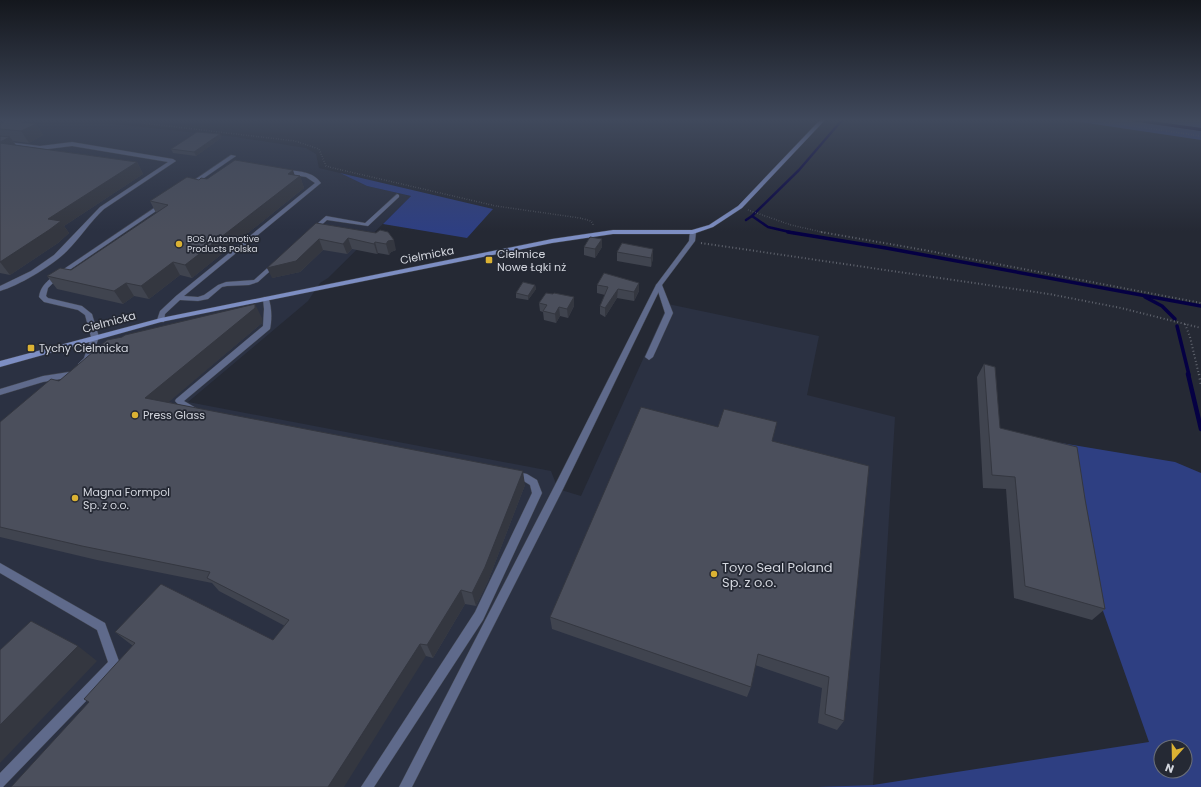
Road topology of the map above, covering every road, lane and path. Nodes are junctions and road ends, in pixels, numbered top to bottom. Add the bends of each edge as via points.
1 (148, 157) edge
2 (232, 157) edge
3 (322, 157) edge
4 (788, 157) edge
5 (224, 162) junction
6 (231, 163) edge
7 (275, 170) edge
8 (185, 189) edge
9 (397, 196) dead end
10 (172, 198) edge
11 (750, 211) dead end
12 (693, 232) junction
13 (308, 234) edge
14 (598, 234) junction
15 (692, 241) junction
16 (279, 260) edge
17 (659, 285) junction
18 (0, 289) edge
19 (178, 298) junction
20 (266, 299) junction
21 (1201, 303) edge
22 (161, 320) junction
23 (1185, 324) junction
24 (1201, 328) edge
25 (95, 337) junction
26 (649, 357) dead end
27 (0, 364) edge
28 (69, 375) junction
29 (58, 385) edge
30 (1201, 385) edge
31 (0, 392) edge
32 (203, 412) edge
33 (502, 472) edge
34 (0, 568) edge
35 (0, 782) edge
36 (367, 787) edge
37 (405, 787) edge

1 - 18 street via 174,161 102,208 90,218 61,253
2 - 5 street
3 - 14 path via 326,166 333,168 496,206 591,221
4 - 12 street, Cielmicka via 740,207 711,226
5 - 6 street
5 - 8 street
7 - 19 street via 312,176 318,183
9 - 13 street via 366,225 326,218
10 - 25 street via 57,276 42,292 42,297 46,300 80,308 88,314
11 - 21 path via 818,232
12 - 14 street, Cielmicka
12 - 15 street
14 - 20 street, Cielmicka
15 - 17 street
15 - 23 path via 1049,294
16 - 19 street via 256,281 249,284 226,284 206,297 198,299
17 - 26 street via 669,313
17 - 37 street
19 - 22 street via 162,313
20 - 22 street, Cielmicka
20 - 32 street via 269,307 267,327 179,401 188,408
22 - 25 street, Cielmicka
23 - 24 path
23 - 30 path
25 - 27 street, Cielmicka
25 - 28 street via 87,359
28 - 29 street
28 - 31 street via 43,379
33 - 36 street via 524,477 534,483 537,493 479,616
34 - 35 street via 101,627 114,664

